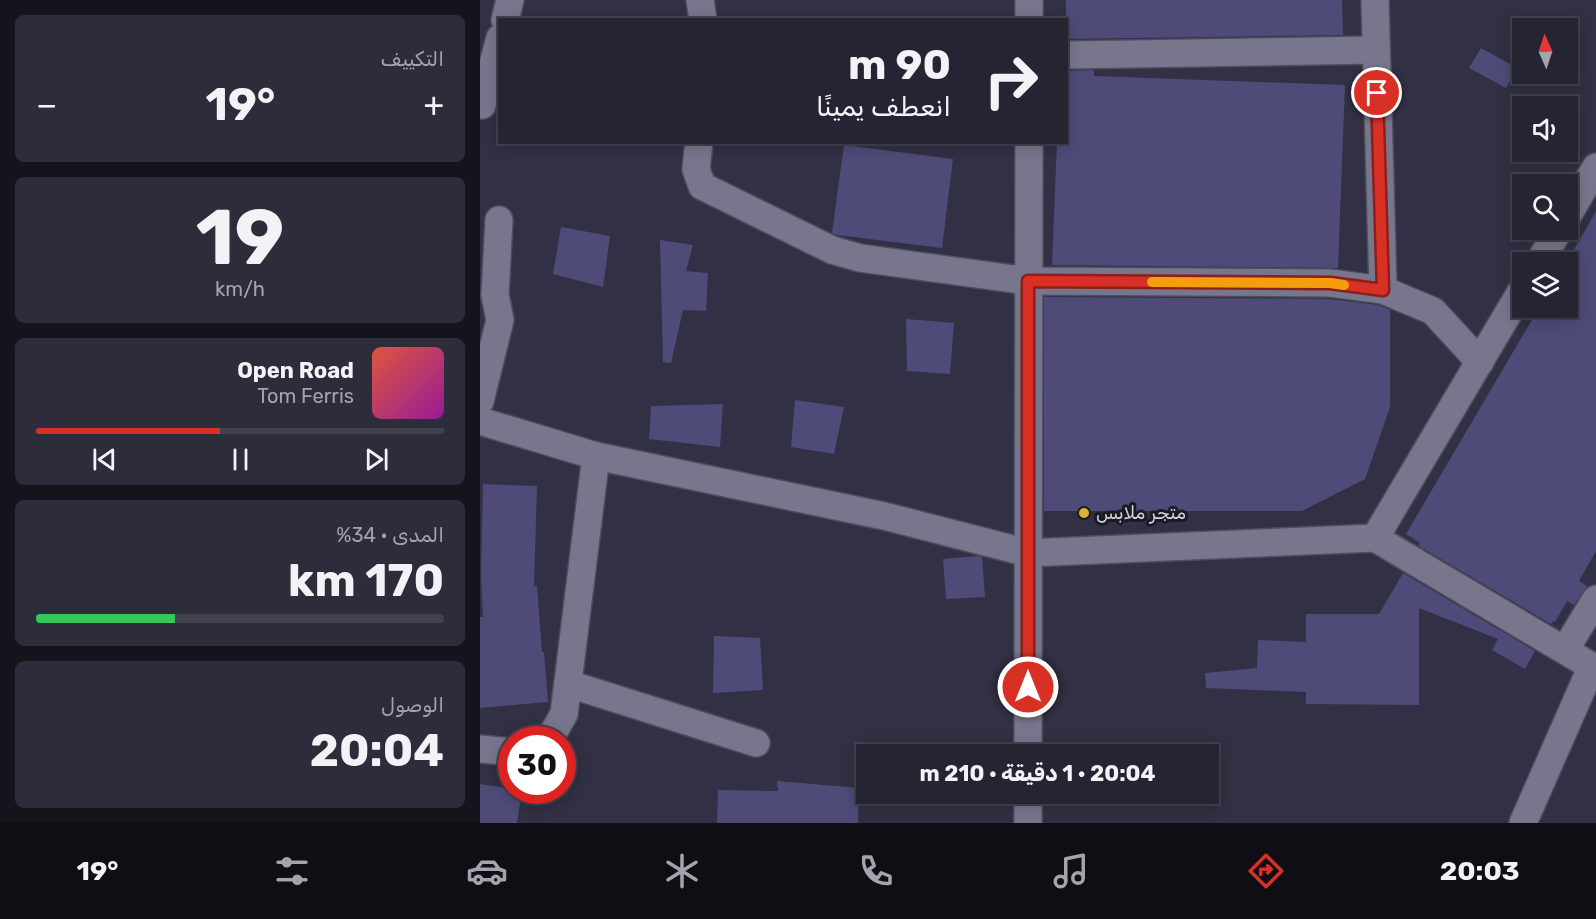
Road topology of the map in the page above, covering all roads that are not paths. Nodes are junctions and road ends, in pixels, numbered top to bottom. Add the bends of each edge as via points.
1 (510, 0) edge
2 (700, 0) edge
3 (1029, 0) edge
4 (1375, 0) edge
5 (506, 18) edge
6 (703, 18) edge
7 (1029, 18) edge
8 (498, 45) edge
9 (1376, 50) junction
10 (1068, 55) edge
11 (482, 105) dead end
12 (699, 144) edge
13 (1029, 144) edge
14 (1596, 167) edge
15 (1578, 198) edge
16 (499, 220) dead end
17 (1028, 281) junction
18 (1383, 290) junction
19 (1512, 307) edge
20 (1480, 362) junction
21 (480, 401) edge
22 (480, 421) edge
23 (596, 456) junction
24 (1375, 538) junction
25 (1028, 553) junction
26 (1596, 599) edge
27 (1565, 651) junction
28 (1594, 667) edge
29 (569, 684) junction
30 (557, 726) edge
31 (756, 743) dead end
32 (1028, 744) edge
33 (480, 749) edge
34 (498, 751) edge
35 (1028, 804) edge
36 (1028, 823) edge
37 (1523, 823) edge

1 - 5 street
2 - 6 street
3 - 7 street
4 - 9 street
8 - 11 street
9 - 10 street
9 - 18 street
12 - 17 street via 696,169 702,186 832,250 860,258
13 - 17 street
14 - 15 street
16 - 21 street via 495,295 501,320
17 - 18 street via 1330,283
17 - 25 street
18 - 20 street via 1433,311
19 - 20 street
20 - 24 street
22 - 23 street
23 - 25 street via 884,516
23 - 29 street
24 - 25 street
24 - 27 street
25 - 32 street
26 - 27 street
27 - 28 street
28 - 37 street
29 - 30 street via 564,714
29 - 31 street
33 - 34 street
35 - 36 street

